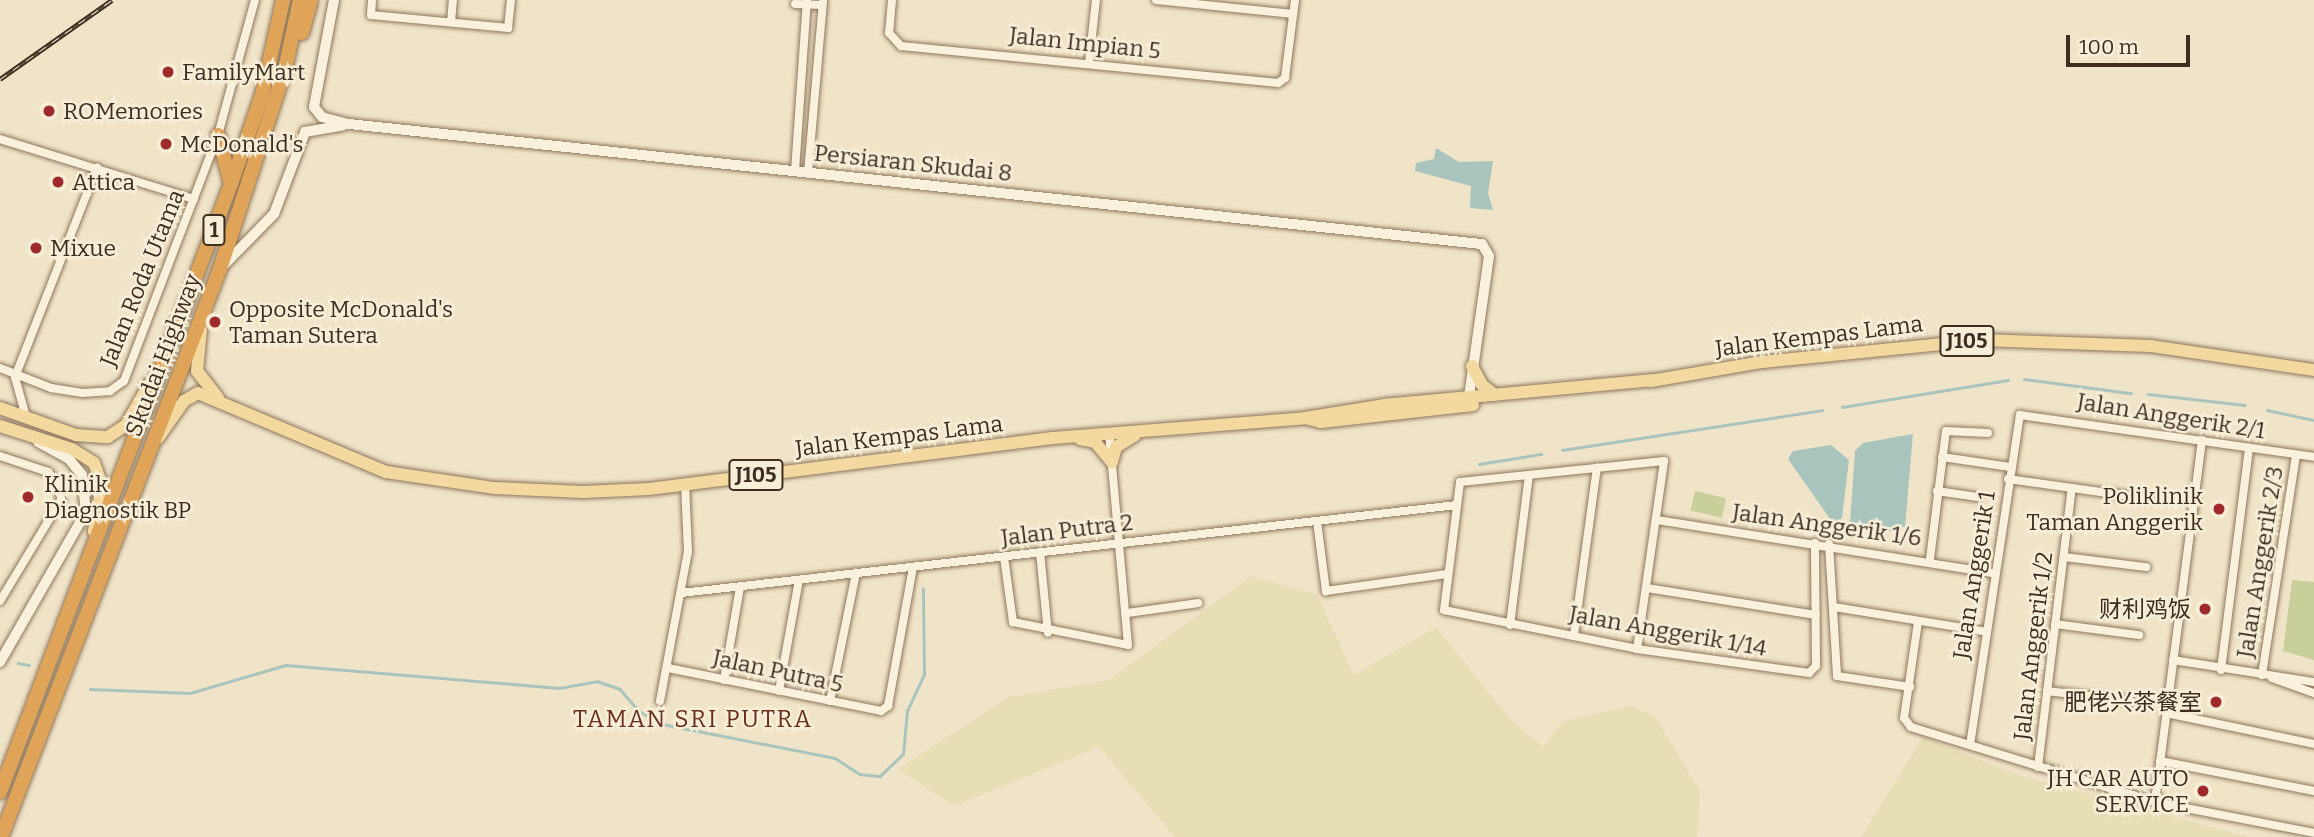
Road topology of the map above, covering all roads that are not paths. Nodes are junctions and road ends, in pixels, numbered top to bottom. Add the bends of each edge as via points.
1 (255, 0) edge
2 (283, 0) edge
3 (300, 0) edge
4 (311, 0) edge
5 (334, 0) edge
6 (372, 0) edge
7 (453, 0) edge
8 (511, 0) edge
9 (892, 0) edge
10 (1096, 0) edge
11 (1156, 0) edge
12 (1295, 0) edge
13 (807, 2) edge
14 (822, 3) edge
15 (795, 4) dead end
16 (1293, 14) junction
17 (451, 22) junction
18 (1089, 63) junction
19 (285, 69) junction
20 (349, 124) junction
21 (218, 135) junction
22 (0, 139) edge
23 (97, 168) junction
24 (795, 172) junction
25 (808, 173) junction
26 (231, 184) junction
27 (194, 199) junction
28 (220, 269) junction
29 (203, 315) junction
30 (170, 349) junction
31 (1472, 366) junction
32 (2280, 367) junction
33 (0, 368) edge
34 (2314, 370) edge
35 (15, 377) junction
36 (2314, 378) edge
37 (1656, 380) junction
38 (1495, 395) junction
39 (221, 400) junction
40 (1468, 401) junction
41 (0, 408) edge
42 (2023, 413) joint
43 (26, 417) junction
44 (0, 426) edge
45 (1184, 427) junction
46 (20, 433) junction
47 (1109, 433) junction
48 (1988, 433) dead end
49 (1053, 438) junction
50 (2202, 440) junction
51 (153, 445) junction
52 (2249, 448) junction
53 (2297, 455) junction
54 (0, 456) edge
55 (1942, 457) junction
56 (2314, 457) edge
57 (1112, 462) junction
58 (2010, 467) junction
59 (1597, 468) junction
60 (1529, 475) junction
61 (2008, 479) junction
62 (685, 484) junction
63 (2072, 488) junction
64 (1937, 491) junction
65 (1978, 497) dead end
66 (2151, 499) dead end
67 (1457, 505) junction
68 (1657, 520) junction
69 (1317, 521) junction
70 (1121, 543) junction
71 (1815, 543) junction
72 (1829, 544) junction
73 (1041, 552) junction
74 (1003, 556) junction
75 (2064, 558) junction
76 (1930, 559) junction
77 (913, 567) junction
78 (2146, 567) dead end
79 (856, 573) junction
80 (1992, 573) junction
81 (1447, 574) junction
82 (82, 579) junction
83 (799, 580) junction
84 (740, 587) junction
85 (1647, 588) junction
86 (681, 593) junction
87 (0, 601) edge
88 (1198, 603) dead end
89 (1834, 607) junction
90 (1128, 613) junction
91 (1815, 615) junction
92 (1918, 622) junction
93 (2055, 624) junction
94 (1510, 625) junction
95 (1983, 631) junction
96 (1048, 633) junction
97 (1574, 635) junction
98 (2139, 635) dead end
99 (1637, 649) junction
100 (2173, 660) junction
101 (0, 662) edge
102 (668, 668) junction
103 (2221, 670) junction
104 (2262, 675) junction
105 (724, 680) junction
106 (2314, 682) edge
107 (1910, 687) junction
108 (779, 691) junction
109 (2047, 691) junction
110 (2314, 693) edge
111 (660, 701) dead end
112 (830, 701) junction
113 (2130, 701) dead end
114 (2166, 713) junction
115 (20, 738) junction
116 (2314, 744) edge
117 (1970, 745) junction
118 (2160, 761) junction
119 (2038, 767) junction
120 (0, 777) edge
121 (0, 792) edge
122 (2314, 792) edge
123 (2155, 802) junction
124 (2314, 833) edge
125 (1, 837) edge

1 - 21 street, Jalan Roda Utama
2 - 26 highway, Skudai Highway / 1 via 262,96
3 - 19 highway, Skudai Highway / 1
4 - 19 highway
5 - 20 street via 314,107 322,117
6 - 17 street via 371,15
7 - 17 street
8 - 17 street via 509,27
9 - 18 street, Jalan Impian 5 via 889,33 901,46
10 - 18 street
11 - 16 street
12 - 16 street
13 - 14 street
13 - 15 street
13 - 24 street
14 - 25 street
16 - 18 street, Jalan Impian 5 via 1283,82
19 - 28 highway, Skudai Highway / 1
20 - 24 street, Persiaran Skudai 8
20 - 28 street via 305,132 274,214
21 - 26 highway
21 - 27 street, Jalan Roda Utama
22 - 23 street
23 - 27 street
23 - 35 street
24 - 25 street, Persiaran Skudai 8
25 - 31 street, Persiaran Skudai 8 via 1473,241 1489,256
26 - 30 highway, Skudai Highway / 1
27 - 35 street, Jalan Roda Utama via 124,381 110,391 83,393
28 - 29 highway, Skudai Highway / 1
29 - 39 main road, Jalan Kempas Lama / J105 via 196,363 201,379
29 - 51 highway, Skudai Highway / 1
30 - 43 main road via 117,433 76,436
30 - 82 highway, Skudai Highway / 1
31 - 38 main road via 1482,385
31 - 40 street
32 - 34 main road, Jalan Kempas Lama / J105
32 - 36 main road, Jalan Kempas Lama / J105
32 - 37 main road, Jalan Kempas Lama / J105 via 2151,346 1981,340 1762,362
33 - 35 street, Jalan Roda Utama
35 - 43 street
37 - 38 main road, Jalan Kempas Lama / J105
37 - 40 main road, Jalan Kempas Lama / J105
38 - 40 main road, Jalan Kempas Lama / J105
39 - 51 main road, Jalan Kempas Lama / J105 via 198,393 188,397
39 - 62 main road, Jalan Kempas Lama / J105 via 340,456 438,481 583,492
40 - 45 main road, Jalan Kempas Lama / J105 via 1321,422 1305,418
41 - 43 main road
42 - 50 street, Jalan Anggerik 2/1
42 - 58 street, Jalan Anggerik 1
44 - 46 main road
45 - 47 main road, Jalan Kempas Lama / J105
45 - 57 main road via 1128,437 1116,447
46 - 82 main road via 85,454 99,473 102,497
46 - 101 street via 76,467 88,502 81,525
47 - 49 main road, Jalan Kempas Lama / J105
47 - 57 street
48 - 55 street via 1946,431
49 - 57 main road via 1095,442
49 - 62 main road, Jalan Kempas Lama / J105
50 - 52 street, Jalan Anggerik 2/1
50 - 100 street
51 - 125 highway, Skudai Highway / 1
52 - 53 street, Jalan Anggerik 2/1
52 - 103 street
53 - 56 street, Jalan Anggerik 2/1
53 - 104 street, Jalan Anggerik 2/3
54 - 87 street via 48,472 60,486 61,500
55 - 58 street
55 - 64 street
57 - 70 street
58 - 61 street, Jalan Anggerik 1
59 - 60 street
59 - 68 street via 1664,461
59 - 97 street
60 - 67 street via 1460,482
60 - 94 street
61 - 63 street
61 - 80 street, Jalan Anggerik 1
62 - 86 street via 688,552
63 - 66 street
63 - 75 street, Jalan Anggerik 1/2
64 - 65 street
64 - 76 street
67 - 69 street, Jalan Putra 2
67 - 81 street
68 - 71 street, Jalan Anggerik 1/6
68 - 85 street
69 - 70 street, Jalan Putra 2
69 - 81 street via 1326,591
70 - 73 street, Jalan Putra 2
70 - 90 street
71 - 72 street, Jalan Anggerik 1/6
71 - 91 street
72 - 76 street, Jalan Anggerik 1/6
72 - 89 street
73 - 74 street, Jalan Putra 2
73 - 96 street
74 - 77 street, Jalan Putra 2
74 - 96 street via 1011,620
75 - 78 street
75 - 93 street, Jalan Anggerik 1/2
76 - 80 street, Jalan Anggerik 1/6
77 - 79 street, Jalan Putra 2
77 - 112 street, Jalan Putra 5 via 885,708
79 - 83 street, Jalan Putra 2
79 - 112 street
80 - 95 street, Jalan Anggerik 1
81 - 94 street, Jalan Anggerik 1/14 via 1447,612
82 - 115 highway, Skudai Highway / 1
83 - 84 street, Jalan Putra 2
83 - 108 street
84 - 86 street, Jalan Putra 2
84 - 105 street
85 - 91 street
85 - 99 street
86 - 102 street
88 - 90 street
89 - 92 street
89 - 107 street via 1840,678
90 - 96 street via 1130,635 1124,647
91 - 99 street, Jalan Anggerik 1/14 via 1815,666 1810,673
92 - 95 street
92 - 107 street
93 - 98 street
93 - 109 street, Jalan Anggerik 1/2
94 - 97 street, Jalan Anggerik 1/14
95 - 117 street, Jalan Anggerik 1
97 - 99 street, Jalan Anggerik 1/14
100 - 103 street
100 - 114 street
102 - 105 street, Jalan Putra 5
102 - 111 street
103 - 104 street
104 - 106 street
104 - 110 street
105 - 108 street, Jalan Putra 5
107 - 117 street via 1905,724
108 - 112 street, Jalan Putra 5
109 - 113 street
109 - 119 street, Jalan Anggerik 1/2
114 - 116 street
114 - 118 street
115 - 120 highway
115 - 121 highway, Skudai Highway / 1
117 - 119 street
118 - 122 street
118 - 123 street
119 - 123 street
123 - 124 street

